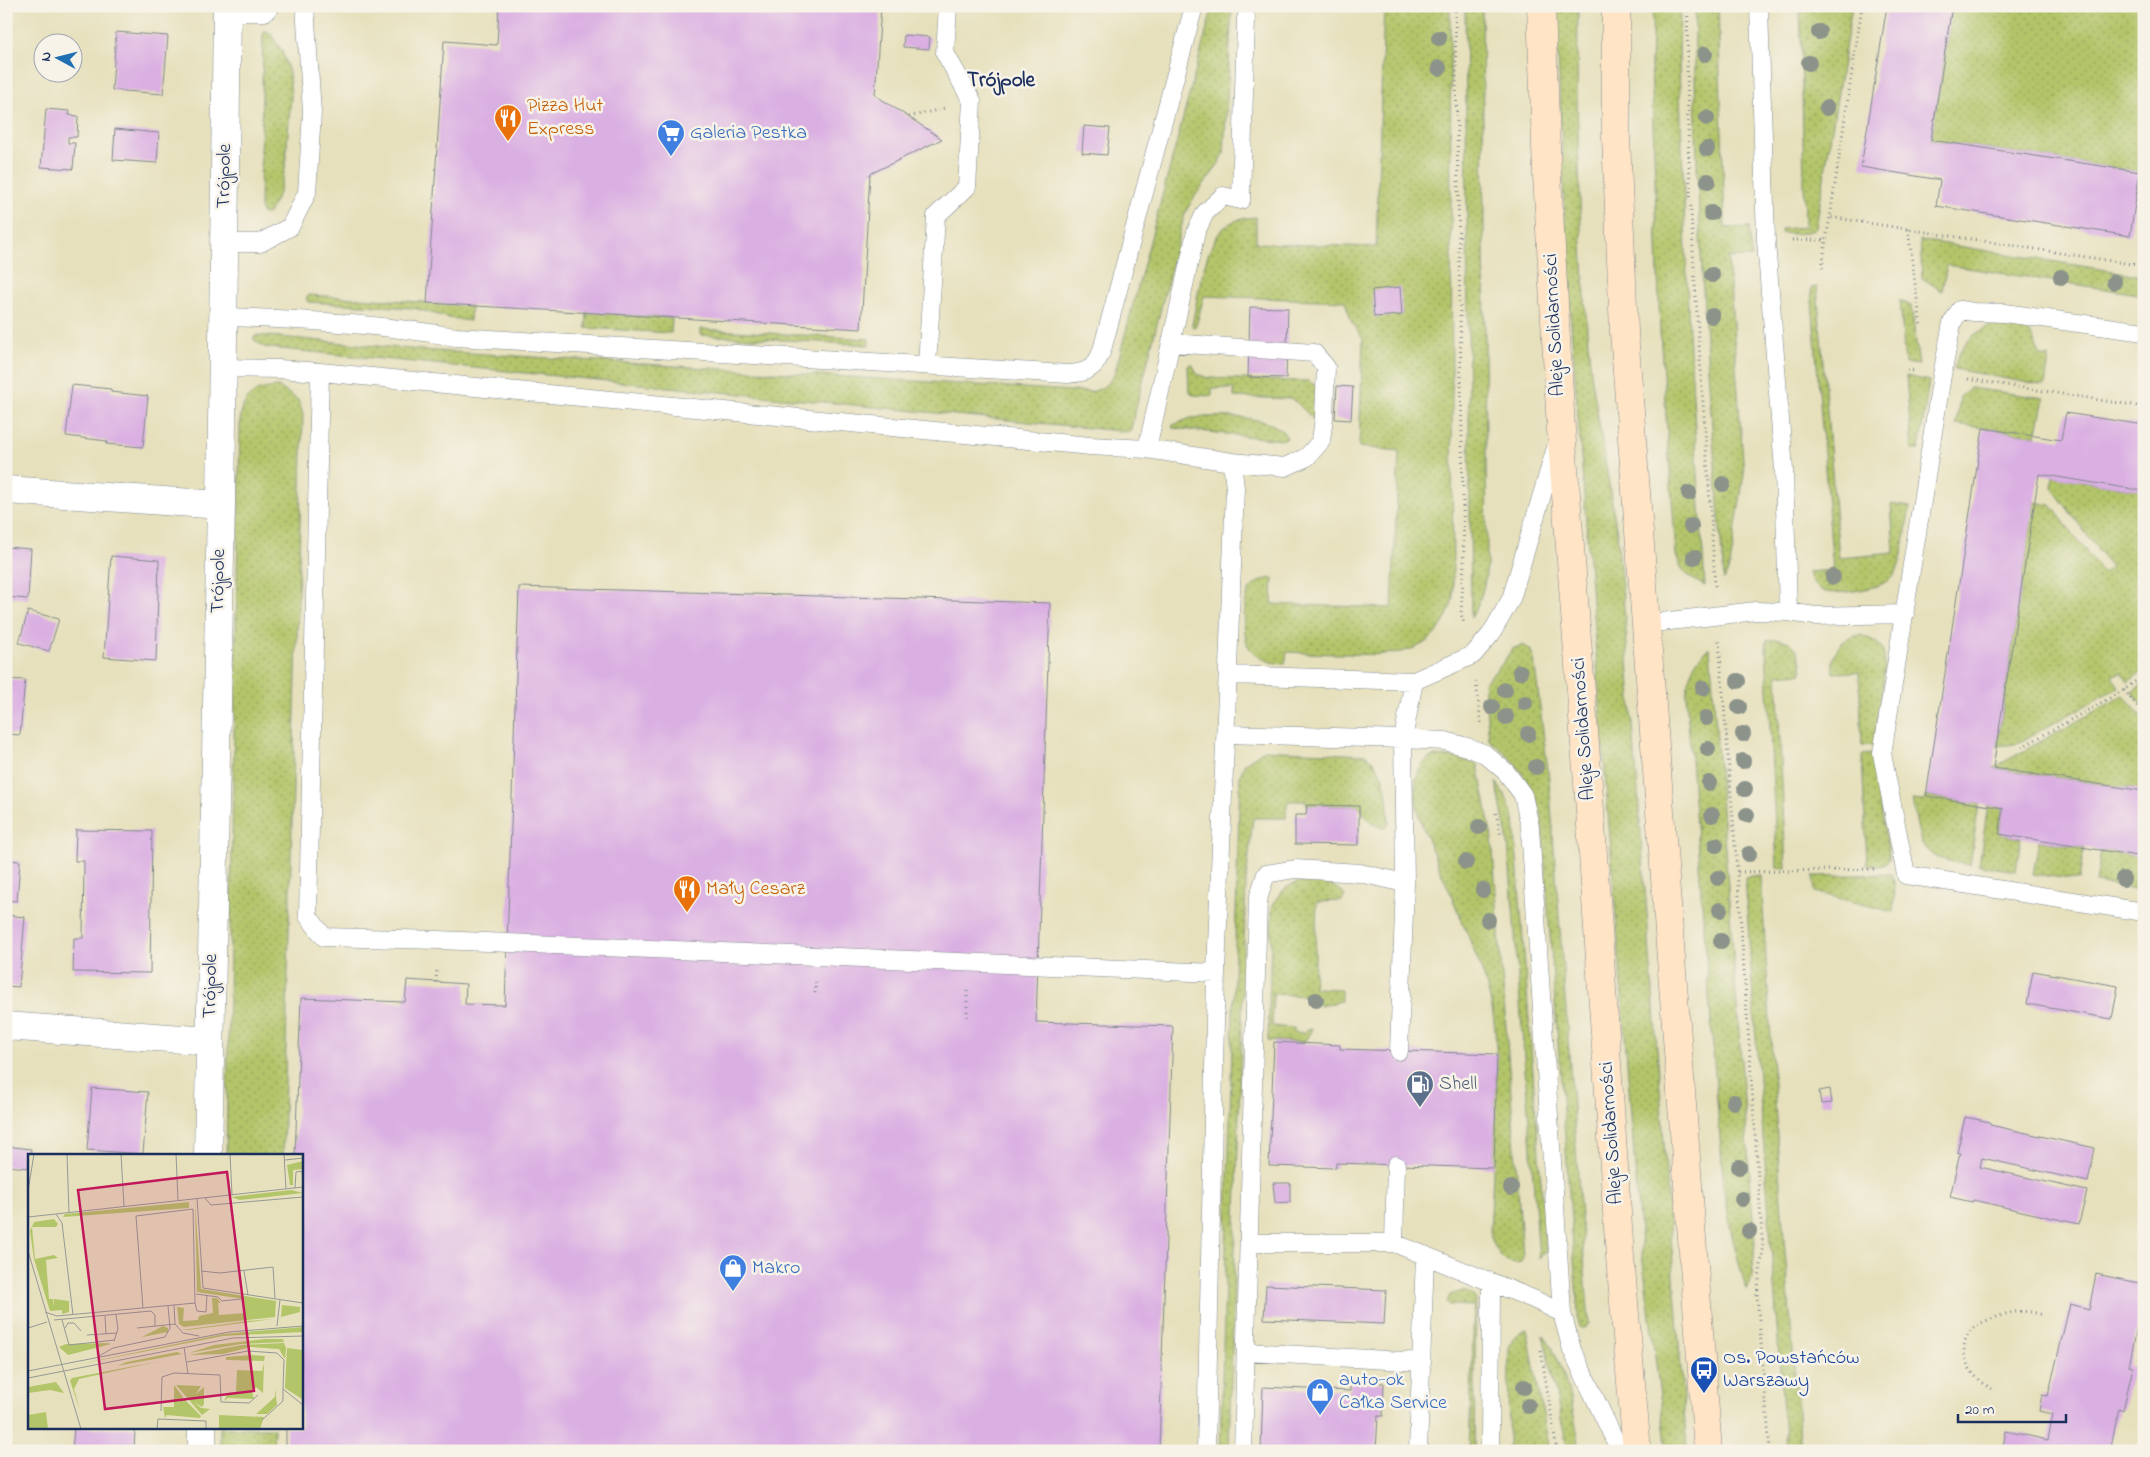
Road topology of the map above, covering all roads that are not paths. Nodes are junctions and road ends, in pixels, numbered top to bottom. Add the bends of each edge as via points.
1 (271, 6) edge
2 (305, 6) edge
3 (948, 6) edge
4 (1194, 6) edge
5 (1541, 6) edge
6 (1616, 6) edge
7 (1759, 6) edge
8 (227, 9) edge
9 (1246, 18) dead end
10 (224, 243) junction
11 (222, 317) junction
12 (2144, 332) edge
13 (1171, 343) junction
14 (927, 366) junction
15 (222, 368) junction
16 (320, 372) junction
17 (1561, 429) junction
18 (1147, 449) junction
19 (1232, 462) junction
20 (6, 490) edge
21 (221, 505) junction
22 (1788, 612) junction
23 (1906, 614) junction
24 (1644, 624) junction
25 (1228, 675) junction
26 (1414, 681) junction
27 (1226, 734) junction
28 (1403, 739) junction
29 (1405, 883) junction
30 (2144, 912) edge
31 (1216, 973) junction
32 (6, 1026) edge
33 (210, 1041) junction
34 (1400, 1051) dead end
35 (208, 1154) edge
36 (1396, 1165) dead end
37 (1250, 1243) junction
38 (1394, 1243) junction
39 (1425, 1255) junction
40 (1491, 1284) junction
41 (1562, 1313) junction
42 (1246, 1352) junction
43 (1422, 1362) junction
44 (202, 1430) edge
45 (202, 1451) edge
46 (1206, 1451) edge
47 (1243, 1451) edge
48 (1418, 1451) edge
49 (1490, 1451) edge
50 (1620, 1451) edge
51 (1637, 1451) edge
52 (1708, 1451) edge

1 - 8 lane via 265,12
2 - 10 lane via 312,112 307,192 290,227 260,243
3 - 14 lane via 945,53 972,102 967,187 936,216
4 - 14 lane via 1098,360 1091,369 1068,374
5 - 17 street, Aleje Solidarności
6 - 24 street via 1616,136 1624,332
7 - 22 lane via 1766,241 1784,470
8 - 10 street, Trójpole
9 - 13 lane via 1240,200 1223,196 1205,213 1196,232
10 - 11 street, Trójpole
11 - 14 lane via 306,319 403,328 456,337
11 - 15 street, Trójpole
12 - 23 lane via 2004,312 1960,310 1952,323 1942,374
13 - 18 lane
13 - 19 lane via 1314,353 1326,367 1321,441 1307,457 1285,467
15 - 16 lane
15 - 21 street, Trójpole
16 - 18 lane
16 - 31 lane via 308,916 324,937
17 - 26 lane via 1511,599 1491,634 1473,655
17 - 51 street, Aleje Solidarności
18 - 19 lane
19 - 25 lane
20 - 21 street
21 - 33 street, Trójpole
22 - 23 lane via 1815,616
22 - 24 lane via 1756,611
23 - 30 lane via 1882,754 1906,875
24 - 52 street
25 - 26 lane
25 - 27 lane
26 - 28 lane
27 - 28 lane
27 - 31 lane
28 - 29 lane
28 - 41 lane via 1445,742 1484,754 1506,772 1523,795 1530,827
29 - 34 lane
29 - 37 lane via 1360,872 1294,869 1266,874 1258,898
31 - 46 lane
32 - 33 street
33 - 35 street, Trójpole
36 - 38 lane
37 - 38 lane
37 - 42 lane
38 - 39 lane
39 - 40 lane
39 - 43 lane
40 - 41 lane
40 - 49 lane
41 - 50 lane via 1572,1350
42 - 43 lane
42 - 47 lane
43 - 48 lane
44 - 45 street

